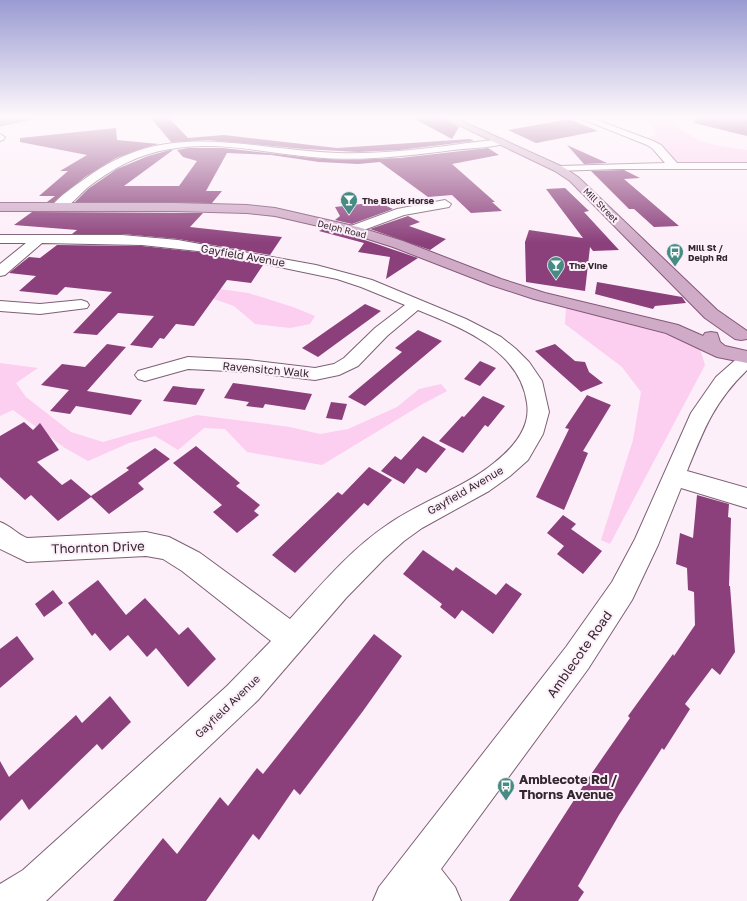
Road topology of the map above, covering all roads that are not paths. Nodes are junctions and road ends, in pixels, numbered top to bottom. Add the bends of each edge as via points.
1 (124, 159) edge
2 (538, 159) edge
3 (668, 159) edge
4 (674, 166) junction
5 (747, 166) edge
6 (559, 169) junction
7 (445, 204) dead end
8 (0, 207) edge
9 (58, 207) junction
10 (353, 230) junction
11 (0, 239) edge
12 (39, 239) junction
13 (0, 272) edge
14 (416, 304) junction
15 (81, 305) dead end
16 (0, 306) edge
17 (711, 314) junction
18 (744, 337) edge
19 (717, 341) junction
20 (747, 358) edge
21 (145, 375) dead end
22 (723, 382) junction
23 (675, 476) junction
24 (747, 498) edge
25 (0, 533) edge
26 (292, 639) junction
27 (416, 870) junction
28 (10, 901) edge
29 (393, 901) edge
30 (442, 901) edge

1 - 9 street via 107,168
2 - 6 main road, Mill Street
3 - 4 street
4 - 5 street
4 - 6 street
6 - 17 main road, Mill Street via 586,190
7 - 10 street via 416,204
8 - 9 main road, Delph Road
9 - 10 main road, Delph Road via 174,206 247,209 275,212
10 - 19 main road, Delph Road via 422,252 533,294
11 - 12 street, Gayfield Avenue
12 - 13 street
12 - 14 street, Gayfield Avenue via 130,240 227,251 340,275
14 - 21 street, Ravensitch Walk via 381,332 351,362 334,370 315,374 248,366 187,354
14 - 26 street, Gayfield Avenue via 467,325 487,336 516,358 536,389 539,412 529,442 519,455 494,476 434,511 418,516 394,534 355,568
15 - 16 street via 55,314
17 - 18 main road, Mill Street
17 - 19 main road, Mill Street
18 - 19 main road via 731,332
19 - 20 main road
19 - 22 street
20 - 22 street, Amblecote Road
22 - 23 street, Amblecote Road via 698,418
23 - 24 street
23 - 27 street, Amblecote Road via 622,592 578,658
25 - 26 street, Thornton Drive via 12,544 27,550 146,544 169,549 191,562
26 - 28 street, Gayfield Avenue via 248,688 37,884
27 - 29 street, Amblecote Road
27 - 30 street

